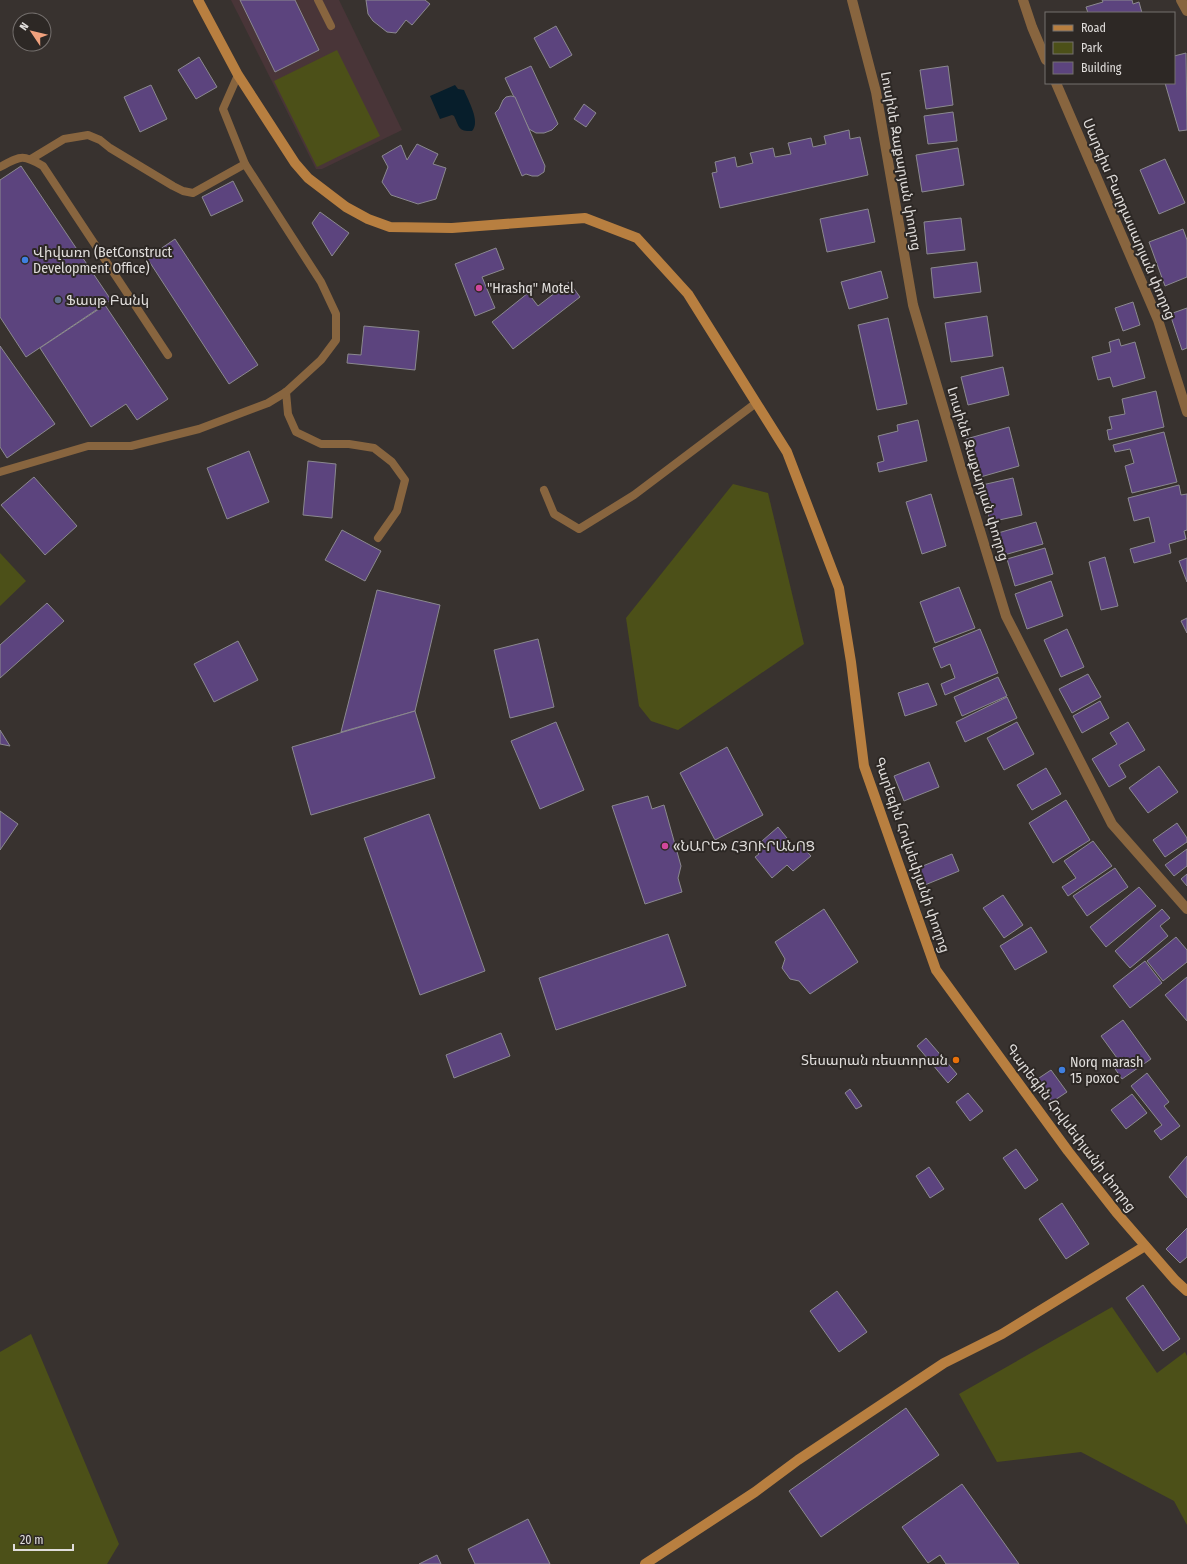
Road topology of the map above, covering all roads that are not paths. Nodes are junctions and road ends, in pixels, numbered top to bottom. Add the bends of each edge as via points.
1 (198, 0) edge
2 (318, 0) edge
3 (852, 0) edge
4 (1023, 0) edge
5 (1181, 0) edge
6 (1187, 11) edge
7 (331, 26) dead end
8 (1045, 58) edge
9 (238, 76) junction
10 (1056, 84) edge
11 (31, 159) junction
12 (245, 164) junction
13 (0, 167) edge
14 (168, 355) dead end
15 (286, 392) junction
16 (756, 403) junction
17 (1187, 412) edge
18 (0, 472) edge
19 (544, 490) dead end
20 (378, 538) dead end
21 (1187, 909) edge
22 (1145, 1246) junction
23 (1187, 1291) edge
24 (645, 1564) edge

1 - 9 main road, Գարեգին Հովսեփյանի փողոց
2 - 7 lane
3 - 21 street, Լուսինե Զաքարյան փողոց via 876,92 913,305 1006,616 1112,824
4 - 8 street
5 - 6 street
9 - 12 lane via 222,108
9 - 16 main road, Գարեգին Հովսեփյանի փողոց via 295,163 308,178 346,207 368,219 390,227 452,228 585,218 637,238 688,294
10 - 17 street, Սարգիս Բաղդասարյան փողոց via 1158,320
11 - 12 lane via 64,139 88,135 173,186 193,193
11 - 13 lane via 18,158
11 - 14 lane via 44,166
12 - 15 lane via 321,282 336,314 336,340 321,360
15 - 18 lane via 268,403 199,429 132,446 88,446
15 - 20 lane via 288,414 296,432 321,444 349,444 374,448 392,462 405,480 397,511
16 - 19 lane via 634,495 579,529 554,514
16 - 22 main road, Գարեգին Հովսեփյանի փողոց via 787,452 838,588 851,662 864,766 936,970 1068,1151
22 - 23 main road, Գարեգին Հովսեփյանի փողոց
22 - 24 main road via 1002,1334 944,1362

